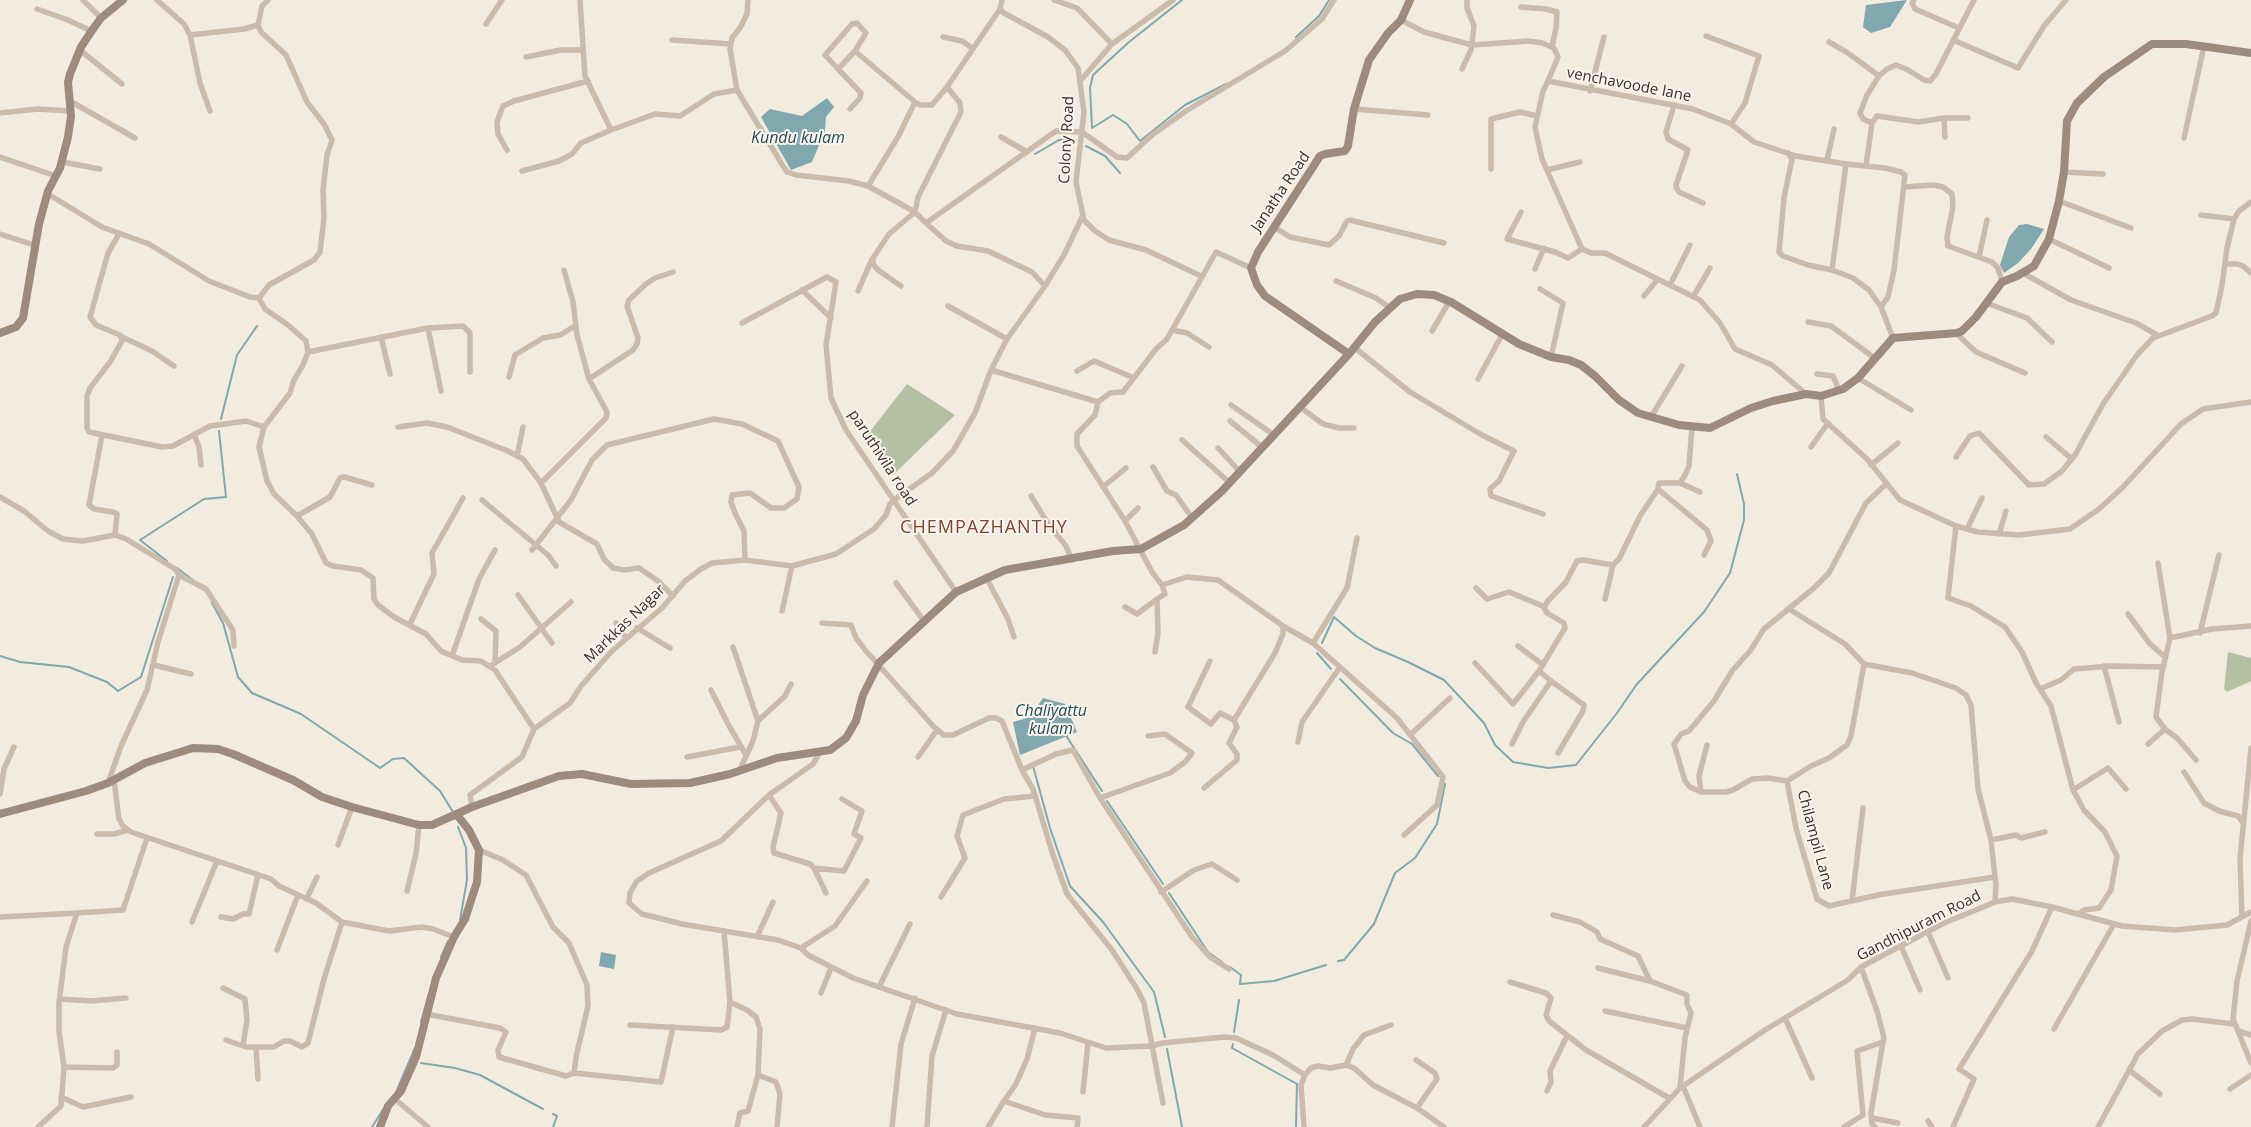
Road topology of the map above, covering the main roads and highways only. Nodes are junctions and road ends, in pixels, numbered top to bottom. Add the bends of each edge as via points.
1 (123, 0) edge
2 (1410, 0) edge
3 (2251, 53) edge
4 (0, 333) edge
5 (1352, 351) junction
6 (0, 814) edge
7 (457, 814) junction
8 (380, 1127) edge

1 - 4 main road via 91,31 68,82 71,112 68,137 34,244 23,318 16,327
2 - 5 main road, Janatha Road via 1401,20 1369,60 1354,109 1348,146 1344,151 1320,156 1251,268 1256,285 1265,296
3 - 5 main road via 2204,46 2152,44 2123,62 2090,89 2067,121 2059,201 2049,239 2034,266 2002,282 1968,326 1956,334 1893,338 1858,378 1821,396 1806,394 1751,408 1710,428 1651,417 1638,413 1619,400 1581,365 1520,344 1434,295 1418,294 1400,299
5 - 7 main road via 1230,482 1192,518 1160,540 1141,549 1005,570 956,592 879,663 863,694 856,721 846,738 830,750 777,758 690,783 631,784 582,774 559,776
6 - 7 main road via 86,792 146,763 193,748 233,754 293,780 322,797 419,825 432,825
7 - 8 main road via 479,850 477,882 465,919 436,978 416,1058 401,1091 388,1106

